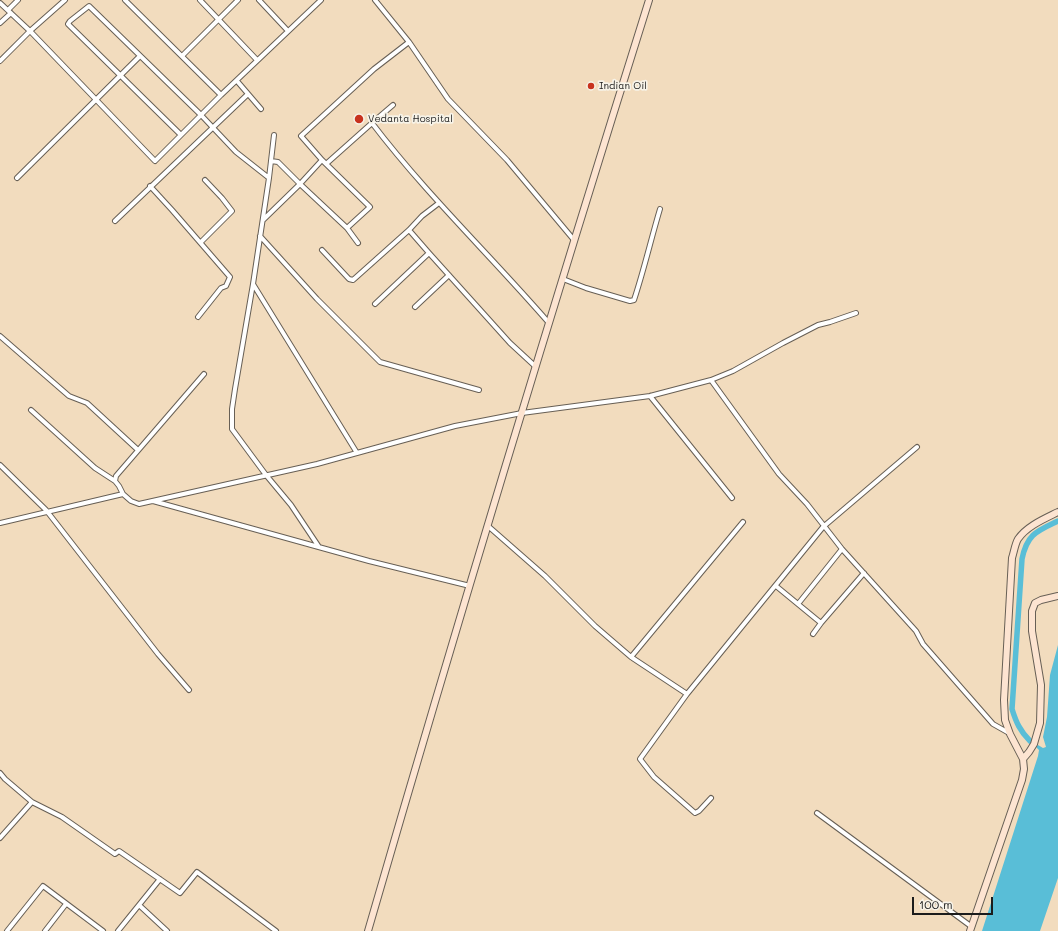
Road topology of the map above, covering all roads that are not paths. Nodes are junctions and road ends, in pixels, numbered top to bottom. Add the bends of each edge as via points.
1 (18, 0) edge
2 (65, 0) edge
3 (125, 0) edge
4 (200, 0) edge
5 (238, 0) edge
6 (259, 0) edge
7 (375, 0) edge
8 (649, 0) edge
9 (319, 1) edge
10 (0, 3) edge
11 (10, 11) junction
12 (218, 19) junction
13 (0, 23) edge
14 (288, 31) junction
15 (31, 32) junction
16 (409, 42) junction
17 (140, 56) junction
18 (182, 56) junction
19 (257, 60) junction
20 (0, 62) edge
21 (122, 75) junction
22 (237, 81) junction
23 (248, 94) junction
24 (221, 95) junction
25 (96, 100) junction
26 (392, 105) dead end
27 (261, 109) dead end
28 (201, 115) junction
29 (372, 123) junction
30 (213, 129) junction
31 (181, 135) junction
32 (274, 135) dead end
33 (271, 160) junction
34 (324, 162) junction
35 (17, 178) dead end
36 (269, 178) junction
37 (205, 180) dead end
38 (300, 184) junction
39 (150, 186) junction
40 (439, 203) junction
41 (660, 209) dead end
42 (263, 220) junction
43 (115, 221) dead end
44 (347, 228) junction
45 (409, 230) junction
46 (260, 236) junction
47 (574, 240) junction
48 (201, 242) junction
49 (358, 243) dead end
50 (322, 250) dead end
51 (429, 253) junction
52 (449, 275) junction
53 (563, 279) junction
54 (253, 284) junction
55 (375, 304) dead end
56 (415, 307) dead end
57 (856, 313) dead end
58 (198, 317) dead end
59 (549, 323) junction
60 (0, 336) edge
61 (536, 367) junction
62 (204, 374) dead end
63 (712, 380) junction
64 (479, 390) dead end
65 (650, 396) junction
66 (31, 410) dead end
67 (522, 413) junction
68 (917, 447) dead end
69 (138, 450) junction
70 (357, 453) junction
71 (0, 465) edge
72 (266, 475) junction
73 (115, 481) junction
74 (123, 494) junction
75 (732, 498) dead end
76 (153, 501) junction
77 (47, 512) junction
78 (1058, 512) edge
79 (743, 522) dead end
80 (0, 523) edge
81 (488, 526) junction
82 (823, 527) junction
83 (319, 547) junction
84 (842, 549) junction
85 (864, 573) junction
86 (470, 586) junction
87 (776, 586) junction
88 (1058, 596) edge
89 (798, 604) junction
90 (821, 623) junction
91 (813, 634) dead end
92 (631, 657) junction
93 (189, 690) dead end
94 (687, 694) junction
95 (1010, 734) junction
96 (1023, 759) junction
97 (0, 773) edge
98 (711, 798) dead end
99 (32, 802) junction
100 (817, 813) dead end
101 (0, 838) edge
102 (160, 879) junction
103 (66, 904) junction
104 (139, 905) junction
105 (97, 929) edge
106 (971, 929) edge
107 (7, 931) edge
108 (45, 931) edge
109 (103, 931) edge
110 (118, 931) edge
111 (167, 931) edge
112 (276, 931) edge
113 (368, 931) edge

1 - 11 street
2 - 15 street
3 - 18 street
4 - 12 street
5 - 12 street
6 - 14 street
7 - 16 street
8 - 47 main road
9 - 14 street
10 - 11 street
11 - 13 street
11 - 15 street
12 - 18 street
12 - 19 street
14 - 19 street
15 - 20 street
15 - 25 street
16 - 34 street via 374,69 301,136
16 - 47 street via 448,99 507,160
17 - 21 street
17 - 21 street via 89,6 70,21 68,24
17 - 28 street
18 - 24 street
19 - 22 street
21 - 25 street
21 - 31 street
22 - 23 street
22 - 24 street
23 - 27 street
23 - 30 street
24 - 28 street
25 - 31 street via 155,161
25 - 35 street
26 - 29 street
28 - 30 street
28 - 31 street
29 - 34 street
29 - 40 street
30 - 36 street via 253,167
30 - 39 street
32 - 33 street
33 - 36 street
33 - 38 street via 278,162
34 - 38 street
34 - 44 street via 370,207
36 - 42 street
37 - 48 street via 232,211
38 - 42 street
38 - 44 street
39 - 43 street
39 - 48 street
40 - 45 street
40 - 59 street
41 - 53 street via 634,300 586,288
42 - 46 street
44 - 49 street
45 - 50 street via 353,280 349,279
45 - 51 street
46 - 54 street
46 - 64 street via 317,299 380,362
47 - 53 main road
48 - 58 street via 230,277 226,286 221,288
51 - 52 street
51 - 55 street
52 - 56 street
52 - 61 street via 510,343
53 - 59 main road
54 - 70 street
54 - 72 street via 232,409 232,429
57 - 63 street via 818,325
59 - 61 main road
60 - 69 street via 69,396 87,403
61 - 67 main road
62 - 69 street
63 - 65 street
63 - 82 street via 779,474 807,504
65 - 67 street
65 - 75 street
66 - 73 street via 95,468
67 - 70 street via 455,426
67 - 81 main road
68 - 82 street
69 - 73 street via 116,476
70 - 72 street
71 - 77 street
72 - 76 street
72 - 83 street via 291,505
73 - 74 street
74 - 76 street via 139,504
74 - 77 street
76 - 83 street
77 - 80 street
77 - 93 street
78 - 95 main road via 1042,520 1017,540 1012,558 1004,700 1005,720
79 - 92 street
81 - 86 main road
81 - 92 street
82 - 84 street
82 - 87 street
83 - 86 street
84 - 85 street
84 - 89 street
85 - 90 street
85 - 95 street via 993,724
86 - 113 main road
87 - 89 street
87 - 94 street
88 - 96 main road via 1035,603 1032,611 1032,631 1041,685 1040,722 1034,744
89 - 90 street
90 - 91 street
92 - 94 street
94 - 98 street via 640,759 654,777 695,813
95 - 96 main road
96 - 106 main road via 1022,780
97 - 99 street
99 - 101 street
99 - 102 street via 62,817 115,854 119,850
100 - 106 street
102 - 104 street
102 - 112 street via 180,893 197,872
103 - 105 street
103 - 107 street via 43,886
103 - 108 street
104 - 110 street
104 - 111 street
105 - 109 street

